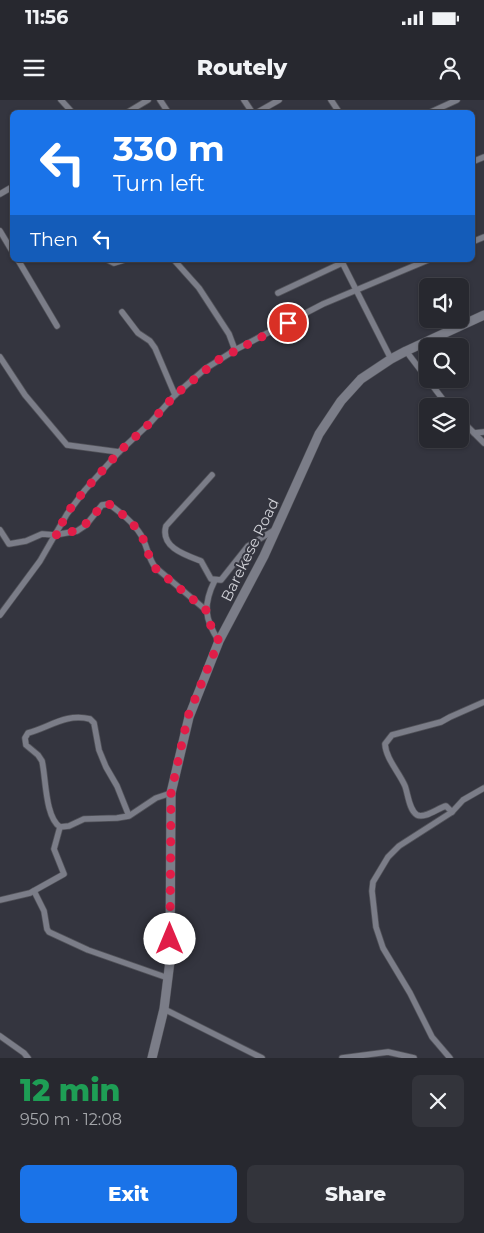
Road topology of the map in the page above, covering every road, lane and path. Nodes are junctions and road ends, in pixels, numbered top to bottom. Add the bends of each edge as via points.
1 (61, 100) edge
2 (148, 100) edge
3 (279, 100) edge
4 (456, 100) edge
5 (70, 110) edge
6 (131, 110) edge
7 (262, 110) edge
8 (435, 110) edge
9 (0, 231) edge
10 (10, 248) edge
11 (19, 262) edge
12 (176, 262) edge
13 (340, 262) edge
14 (343, 262) edge
15 (423, 262) edge
16 (358, 291) junction
17 (278, 293) dead end
18 (122, 312) dead end
19 (484, 315) edge
20 (56, 326) dead end
21 (235, 350) junction
22 (406, 350) junction
23 (0, 356) edge
24 (391, 359) junction
25 (3, 368) edge
26 (175, 395) junction
27 (442, 398) edge
28 (469, 428) edge
29 (484, 432) edge
30 (474, 433) junction
31 (484, 442) edge
32 (119, 452) junction
33 (212, 475) dead end
34 (276, 528) junction
35 (0, 530) edge
36 (55, 535) junction
37 (215, 580) junction
38 (207, 611) junction
39 (0, 615) edge
40 (219, 641) junction
41 (484, 702) edge
42 (484, 788) edge
43 (171, 793) junction
44 (452, 812) junction
45 (129, 816) junction
46 (60, 827) junction
47 (34, 892) junction
48 (0, 900) edge
49 (168, 978) junction
50 (164, 1009) junction
51 (0, 1036) edge
52 (28, 1058) edge
53 (152, 1058) edge
54 (262, 1058) edge
55 (342, 1058) edge
56 (414, 1058) edge
57 (450, 1058) edge

1 - 5 street
2 - 6 street
3 - 7 street
4 - 8 street
9 - 10 street
11 - 20 street
12 - 21 street via 199,288 229,334
13 - 17 street
14 - 16 street
15 - 16 street
16 - 21 street via 324,304
16 - 24 street
18 - 26 street via 155,348
19 - 22 main road, Barekese Road
21 - 26 street via 205,369
22 - 24 main road, Barekese Road
22 - 27 street
23 - 25 street
24 - 34 main road, Barekese Road via 361,379 330,415
25 - 32 street via 67,445
26 - 32 street
28 - 30 street
29 - 30 street
30 - 31 street
32 - 36 street via 72,506
33 - 37 street via 164,532 173,547 201,561 211,579
34 - 37 street via 248,546 222,580
34 - 40 main road, Barekese Road
35 - 36 street via 9,544 42,534
36 - 38 street via 77,531 102,505 109,504 141,535 155,568
36 - 39 street
37 - 38 street via 206,604
38 - 40 street
40 - 43 main road, Barekese Road via 188,716
41 - 44 street via 441,722 392,735 385,744 385,751 404,785 415,814 426,815 446,806
42 - 44 street via 463,800
43 - 45 street via 156,798
43 - 49 main road, Barekese Road
44 - 57 street via 399,846 373,882 372,891 376,927 383,948 432,1036
45 - 46 street via 84,819
45 - 46 street via 99,750 94,723 84,717 63,719 28,733 25,738 26,745 42,761 51,813
46 - 47 street via 54,849 64,874
47 - 48 street
47 - 49 street via 44,910 49,932 88,950
49 - 50 main road, Barekese Road
50 - 53 main road, Barekese Road
50 - 54 street
51 - 52 street
55 - 56 street via 388,1052

